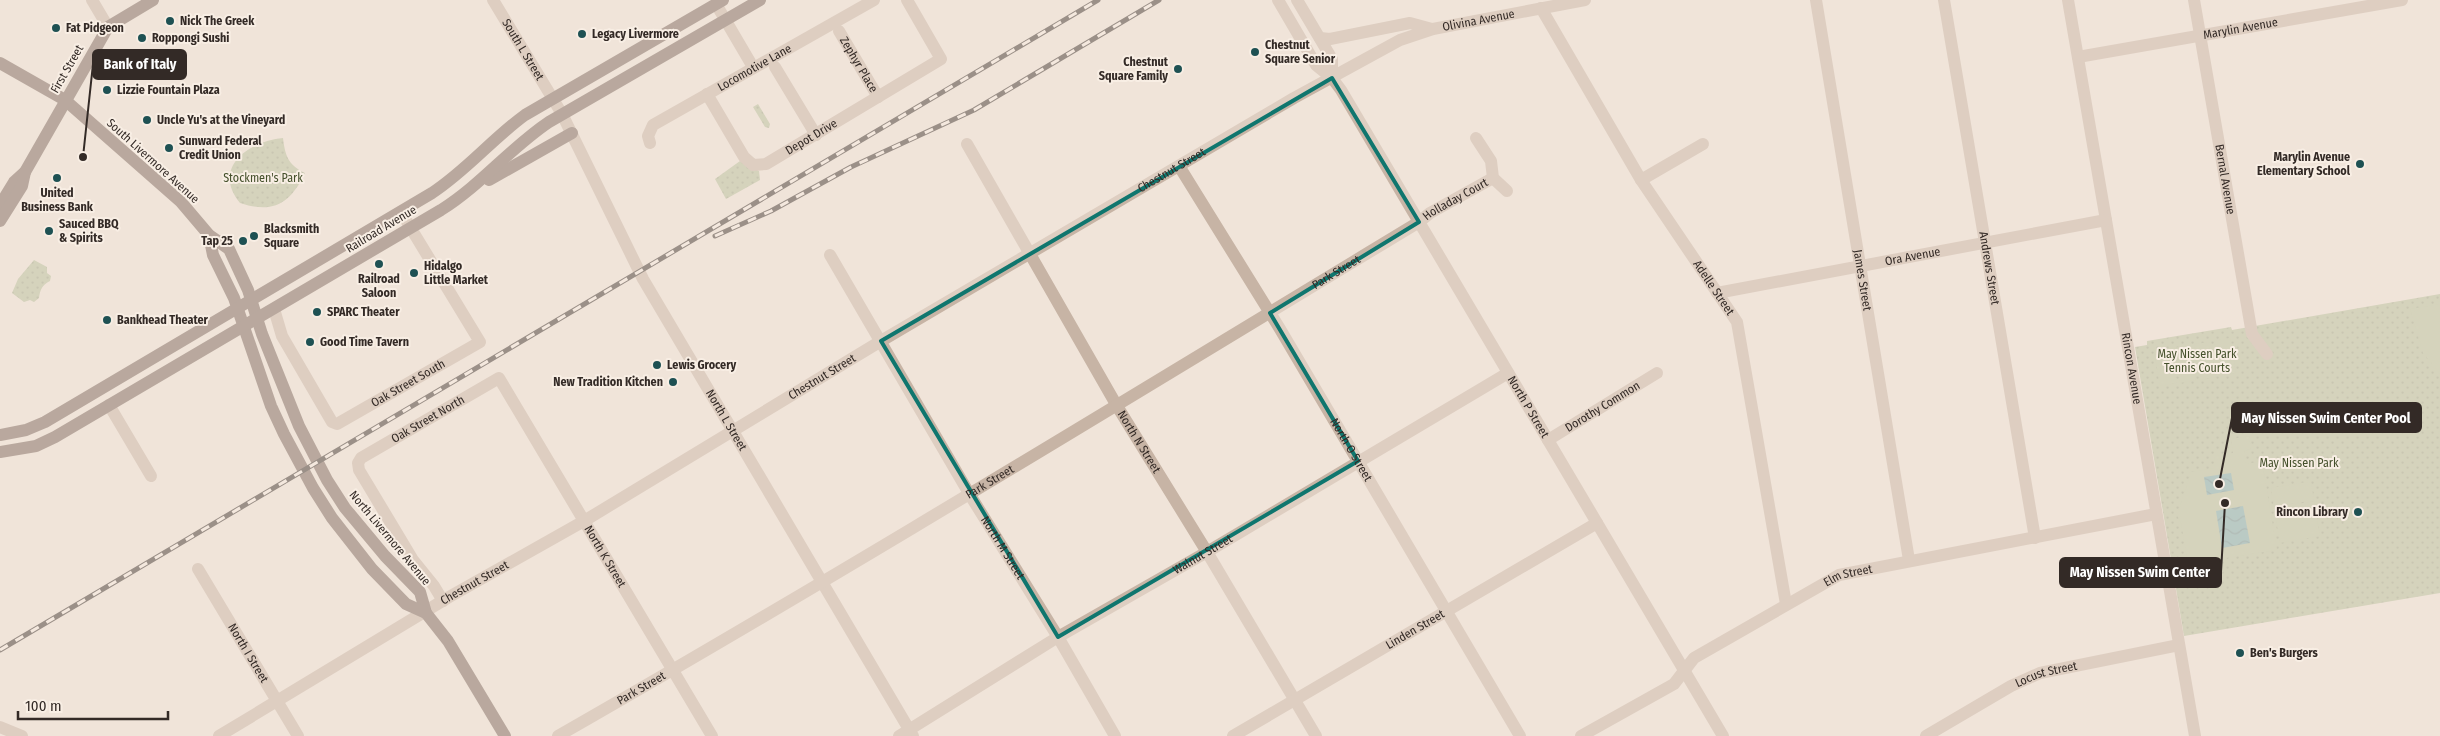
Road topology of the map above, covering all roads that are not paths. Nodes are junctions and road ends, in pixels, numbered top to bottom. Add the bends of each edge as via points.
1 (92, 0) edge
2 (153, 0) edge
3 (494, 0) edge
4 (760, 0) edge
5 (874, 0) edge
6 (907, 0) edge
7 (1278, 0) edge
8 (1297, 0) edge
9 (1585, 0) edge
10 (1816, 0) edge
11 (1944, 0) edge
12 (2068, 0) edge
13 (2194, 0) edge
14 (2402, 0) edge
15 (720, 2) edge
16 (1541, 8) junction
17 (725, 19) junction
18 (108, 27) junction
19 (1433, 29) junction
20 (839, 31) dead end
21 (2201, 37) junction
22 (1320, 38) junction
23 (2078, 58) junction
24 (0, 63) edge
25 (776, 66) dead end
26 (753, 67) junction
27 (1332, 78) junction
28 (707, 94) junction
29 (878, 97) junction
30 (552, 98) junction
31 (65, 100) junction
32 (562, 114) junction
33 (572, 133) junction
34 (816, 134) junction
35 (1476, 138) dead end
36 (650, 143) dead end
37 (967, 144) dead end
38 (1703, 144) dead end
39 (1179, 166) junction
40 (25, 172) junction
41 (1493, 178) junction
42 (1640, 180) junction
43 (1507, 191) dead end
44 (465, 194) junction
45 (0, 205) edge
46 (400, 212) junction
47 (2106, 220) junction
48 (0, 221) edge
49 (1419, 222) junction
50 (410, 228) junction
51 (209, 235) junction
52 (1984, 242) junction
53 (1028, 254) junction
54 (830, 255) dead end
55 (1861, 265) junction
56 (1718, 293) junction
57 (252, 300) junction
58 (238, 309) junction
59 (274, 309) junction
60 (1270, 313) junction
61 (258, 319) junction
62 (243, 327) junction
63 (881, 341) junction
64 (2267, 354) dead end
65 (1508, 373) junction
66 (1657, 373) dead end
67 (499, 378) joint
68 (109, 405) junction
69 (1117, 406) junction
70 (732, 431) junction
71 (0, 435) edge
72 (1548, 440) junction
73 (0, 452) edge
74 (1358, 461) junction
75 (358, 463) joint
76 (151, 476) dead end
77 (970, 495) junction
78 (2156, 514) junction
79 (584, 521) junction
80 (1597, 524) junction
81 (2035, 538) junction
82 (1207, 552) junction
83 (1909, 560) junction
84 (198, 570) dead end
85 (822, 582) junction
86 (443, 601) junction
87 (1786, 604) junction
88 (426, 612) junction
89 (1446, 613) junction
90 (1058, 637) junction
91 (2179, 645) junction
92 (674, 670) junction
93 (1684, 670) junction
94 (276, 700) junction
95 (1294, 700) junction
96 (0, 728) edge
97 (907, 734) edge
98 (22, 736) edge
99 (219, 736) edge
100 (298, 736) edge
101 (505, 736) edge
102 (558, 736) edge
103 (712, 736) edge
104 (1115, 736) edge
105 (1233, 736) edge
106 (1316, 736) edge
107 (1520, 736) edge
108 (1581, 736) edge
109 (1723, 736) edge
110 (1926, 736) edge
111 (2194, 736) edge

1 - 18 street
2 - 18 main road, First Street
3 - 30 street, South L Street
4 - 17 main road, Railroad Avenue
5 - 26 street, Locomotive Lane
6 - 29 street, Depot Drive via 941,59
7 - 27 street, North P Street via 1316,65
8 - 22 street, North P Street
9 - 16 street, Olivina Avenue
10 - 55 street, James Street
11 - 52 street, Andrews Street
12 - 23 street, Rincon Avenue
13 - 21 street, Bernal Avenue
14 - 21 street, Marylin Avenue
15 - 17 street
15 - 30 main road, Railroad Avenue
16 - 19 street, Olivina Avenue
16 - 42 street, Adelle Street
17 - 26 street
17 - 32 main road, Railroad Avenue
18 - 31 main road, First Street
19 - 22 street via 1410,23 1330,39
19 - 27 street, Chestnut Street via 1400,40
20 - 29 street, Zephyr Place
21 - 23 street, Marylin Avenue
21 - 64 street, Bernal Avenue via 2252,334
22 - 27 street, North P Street via 1332,59
23 - 47 street, Rincon Avenue
24 - 31 main road, South Livermore Avenue
25 - 34 street
26 - 28 street, Locomotive Lane
27 - 39 street, Chestnut Street
27 - 49 street, North P Street
28 - 34 street, Depot Drive via 744,157 753,165 766,164
28 - 36 street, Locomotive Lane via 653,125 648,136
29 - 34 street, Depot Drive
30 - 32 street, North L Street
30 - 46 main road, Railroad Avenue via 511,125 447,183
31 - 40 main road, First Street
31 - 51 main road, South Livermore Avenue via 181,202
32 - 33 street, North L Street
32 - 44 main road, Railroad Avenue via 522,141
33 - 44 main road
33 - 70 street, North L Street via 638,272
35 - 41 street, Holladay Court via 1491,161
37 - 53 street, North N Street
38 - 42 street
39 - 53 street, Chestnut Street
39 - 60 street, North O Street
40 - 45 main road, First Street via 14,182
40 - 48 main road, First Street via 22,186
41 - 43 street, Holladay Court
41 - 49 street, Holladay Court
42 - 56 street, Adelle Street
44 - 50 main road, Railroad Avenue
46 - 50 street
46 - 57 main road, Railroad Avenue
47 - 52 street, Ora Avenue
47 - 78 street, Rincon Avenue
49 - 60 street, Park Street
49 - 65 street, North P Street
50 - 59 main road, Railroad Avenue
50 - 59 street, Oak Street South via 480,342 337,424 332,422 282,336
51 - 57 main road, South Livermore Avenue via 229,249
51 - 58 main road, South Livermore Avenue via 213,255
52 - 55 street, Ora Avenue
52 - 81 street, Andrews Street
53 - 63 street, Chestnut Street
53 - 69 street, North N Street
54 - 63 street, North M Street
55 - 56 street, Ora Avenue
55 - 83 street, James Street
56 - 87 street, Adelle Street via 1737,322
57 - 58 main road, Railroad Avenue
57 - 61 main road, South Livermore Avenue
58 - 62 main road, South Livermore Avenue
58 - 71 main road, Railroad Avenue via 45,422
59 - 61 main road, Railroad Avenue
60 - 69 street, Park Street
60 - 74 street, North O Street
61 - 62 main road, Railroad Avenue
61 - 88 main road, North Livermore Avenue via 298,426 327,480 385,556 420,592
62 - 68 main road, Railroad Avenue
62 - 88 main road, North Livermore Avenue via 274,413 332,518 372,569 406,604
63 - 70 street, Chestnut Street
63 - 77 street, North M Street
65 - 72 street, North P Street
65 - 74 street, Walnut Street
66 - 72 street, Dorothy Common
67 - 75 street, Oak Street North via 361,458
67 - 79 street, North K Street
68 - 73 main road, Railroad Avenue via 36,446
68 - 76 street
69 - 77 street, Park Street
69 - 82 street, North N Street
70 - 79 street, Chestnut Street
70 - 85 street, North L Street
72 - 80 street, North P Street
74 - 82 street, Walnut Street
74 - 89 street, North O Street
75 - 86 street, North Livermore Avenue via 358,470
77 - 85 street, Park Street
77 - 90 street, North M Street
78 - 81 street, Elm Street
78 - 91 street, Rincon Avenue
79 - 86 street, Chestnut Street
79 - 92 street, North K Street
80 - 89 street, Linden Street
80 - 93 street, North P Street
81 - 83 street, Elm Street
82 - 90 street, Walnut Street
82 - 95 street, North N Street
83 - 87 street, Elm Street via 1838,575
84 - 94 street, North I Street
85 - 92 street, Park Street
85 - 97 street, North L Street
86 - 88 street, Chestnut Street
87 - 93 street, Elm Street via 1694,658
88 - 94 street, Chestnut Street
88 - 101 main road, North Livermore Avenue via 448,641
89 - 95 street, Linden Street
89 - 107 street, North O Street
90 - 97 street, Walnut Street
90 - 104 street, North M Street
91 - 110 street, Locust Street via 2040,673 2010,686
91 - 111 street, Rincon Avenue
92 - 102 street, Park Street
92 - 103 street, North K Street
93 - 108 street, Elm Street via 1674,684
93 - 109 street, North P Street
94 - 99 street, Chestnut Street
94 - 100 street, North I Street
95 - 105 street, Linden Street
95 - 106 street, North N Street
96 - 98 street

